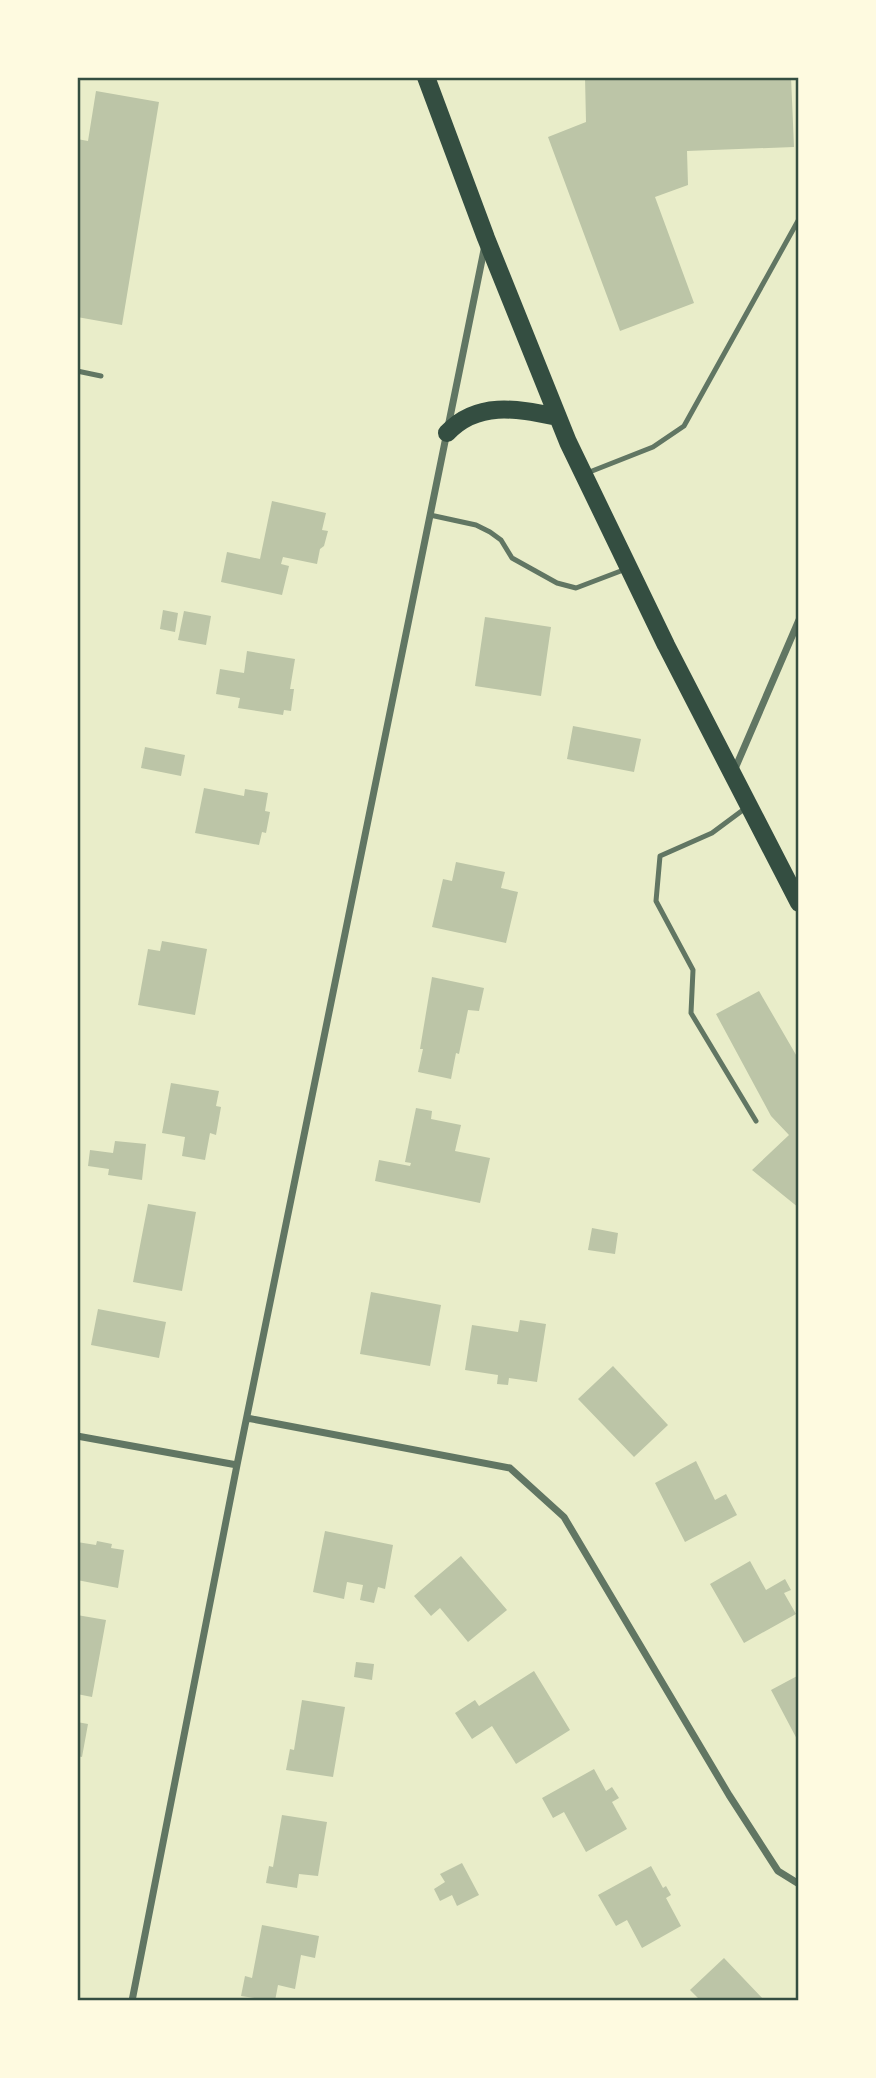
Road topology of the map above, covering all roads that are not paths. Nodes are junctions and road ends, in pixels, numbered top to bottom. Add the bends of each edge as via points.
1 (426, 77) edge
2 (799, 219) edge
3 (486, 237) junction
4 (77, 371) edge
5 (101, 376) dead end
6 (558, 417) junction
7 (447, 433) junction
8 (584, 474) junction
9 (430, 514) junction
10 (629, 568) junction
11 (799, 620) edge
12 (733, 773) junction
13 (749, 805) junction
14 (799, 903) edge
15 (756, 1121) dead end
16 (247, 1418) junction
17 (77, 1436) edge
18 (237, 1465) junction
19 (799, 1884) edge
20 (132, 2001) edge

1 - 3 main road
2 - 8 lane via 684,426 653,447
3 - 6 main road
3 - 7 street
4 - 5 lane
6 - 7 main road via 500,409 474,413
6 - 8 main road
7 - 9 street
8 - 10 main road
9 - 10 lane via 476,524 501,540 512,558 557,583 576,588
9 - 16 street
10 - 12 main road
11 - 12 street
12 - 13 main road
13 - 14 main road
13 - 15 lane via 712,833 660,856 656,901 693,970 691,1013
16 - 18 street
16 - 19 street via 510,1468 564,1517 729,1795 778,1871
17 - 18 street
18 - 20 street

